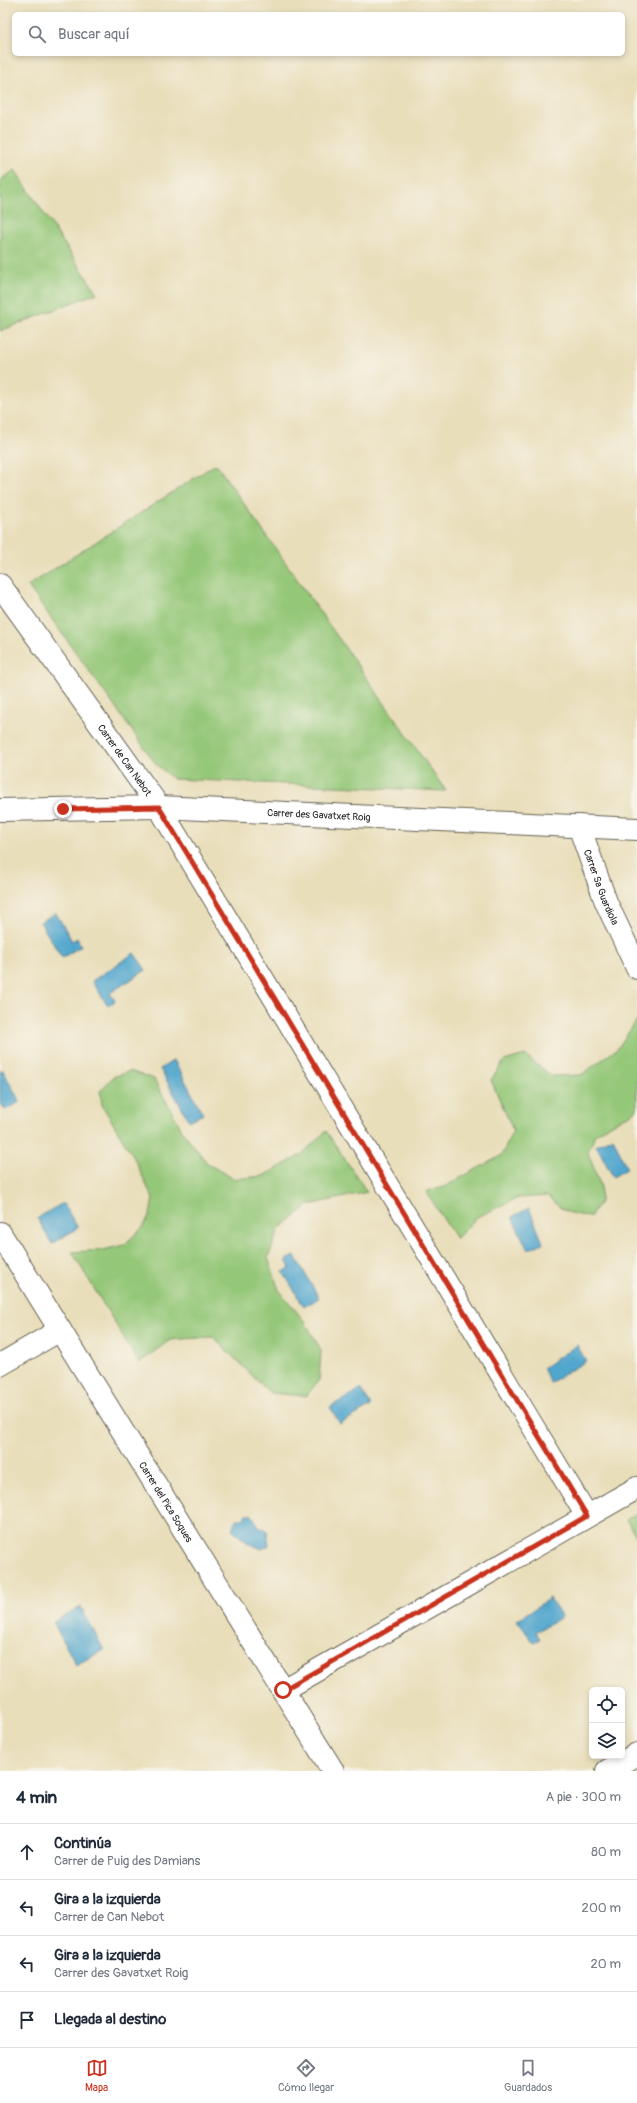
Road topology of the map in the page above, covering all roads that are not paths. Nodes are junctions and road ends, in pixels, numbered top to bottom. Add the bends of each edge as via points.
1 (0, 585) edge
2 (159, 807) junction
3 (0, 810) edge
4 (579, 826) junction
5 (637, 829) edge
6 (637, 968) edge
7 (0, 1232) edge
8 (60, 1330) junction
9 (0, 1365) edge
10 (637, 1488) edge
11 (587, 1516) junction
12 (283, 1690) junction
13 (637, 1754) edge
14 (333, 1771) edge
15 (607, 1771) edge

1 - 2 street, Carrer de Can Nebot
2 - 3 street, Carrer des Gavatxet Roig
2 - 4 street, Carrer des Gavatxet Roig
2 - 11 street, Carrer de Can Nebot
4 - 5 street, Carrer des Gavatxet Roig
4 - 6 street, Carrer Sa Guardiola via 606,902
7 - 8 street, Carrer del Pica Soques
8 - 9 street
8 - 12 street, Carrer del Pica Soques
10 - 11 street
11 - 12 street
12 - 14 street, Carrer del Pica Soques
13 - 15 street

